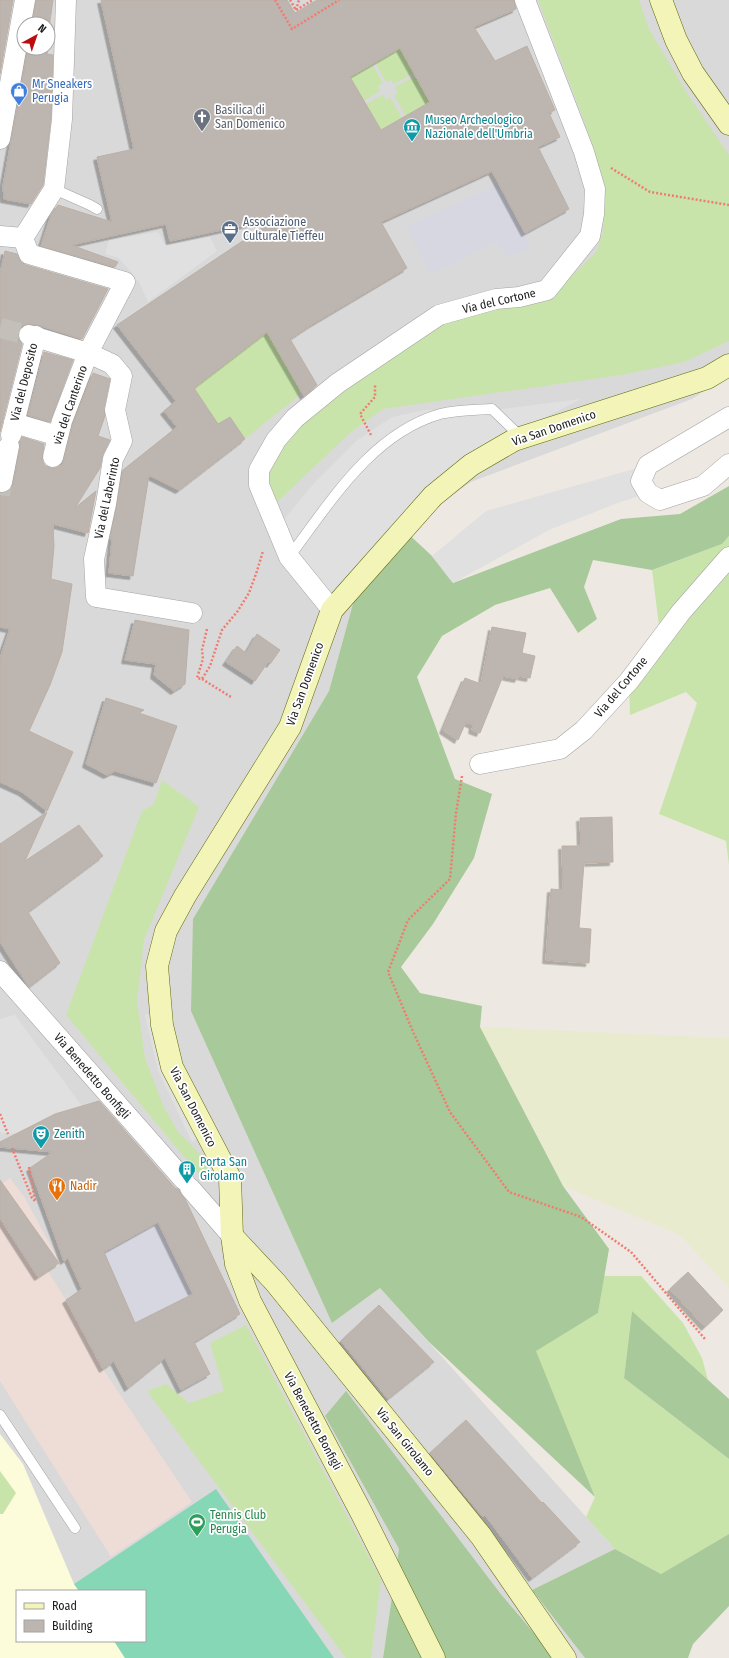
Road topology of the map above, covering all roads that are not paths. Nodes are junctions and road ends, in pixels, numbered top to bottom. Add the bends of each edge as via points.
1 (25, 0) edge
2 (66, 0) edge
3 (525, 0) edge
4 (661, 0) edge
5 (729, 124) edge
6 (0, 139) edge
7 (54, 189) junction
8 (97, 209) dead end
9 (0, 236) edge
10 (23, 238) junction
11 (88, 353) junction
12 (729, 365) edge
13 (729, 417) edge
14 (12, 435) junction
15 (58, 436) junction
16 (521, 437) junction
17 (53, 457) dead end
18 (729, 464) edge
19 (2, 482) dead end
20 (729, 556) edge
21 (289, 557) junction
22 (332, 610) junction
23 (192, 613) road end
24 (480, 764) road end
25 (0, 971) edge
26 (232, 1236) junction
27 (0, 1415) edge
28 (75, 1528) dead end
29 (434, 1658) edge
30 (565, 1658) edge

1 - 6 street
2 - 7 street via 62,119
3 - 21 street, Via del Cortone via 584,152 595,189 590,236 547,290 519,297 496,299 439,315 338,383 295,418 276,440 259,470 259,485
4 - 5 main road via 676,40 693,73
7 - 8 lane
7 - 10 street
9 - 10 street
10 - 11 street via 28,254 125,282
11 - 14 street, Via del Deposito via 33,336
11 - 15 street, via del Canterino
11 - 23 street, Via del Laberinto via 112,364 122,376 115,410 122,441 112,459 106,504 94,559 96,597
12 - 16 main road, Via San Domenico via 707,378
13 - 18 street via 648,464 641,481 648,493 660,500 703,486
14 - 15 street
14 - 19 street, Via del Deposito
15 - 17 street, via del Canterino
16 - 21 lane via 492,409 464,410 440,415 404,430 372,454 337,494
16 - 22 main road, Via San Domenico via 471,465 433,496
20 - 24 street, Via del Cortone via 681,612 629,681 584,730 560,749
21 - 22 street, Via del Cortone
22 - 26 main road, Via San Domenico via 290,727 185,896 166,932 157,966 162,1025 172,1067 230,1178
25 - 26 street, Via Benedetto Bonfigli
26 - 29 main road, Via Benedetto Bonfigli via 236,1264 250,1301
26 - 30 main road, Via San Girolamo via 276,1282 481,1536
27 - 28 lane

